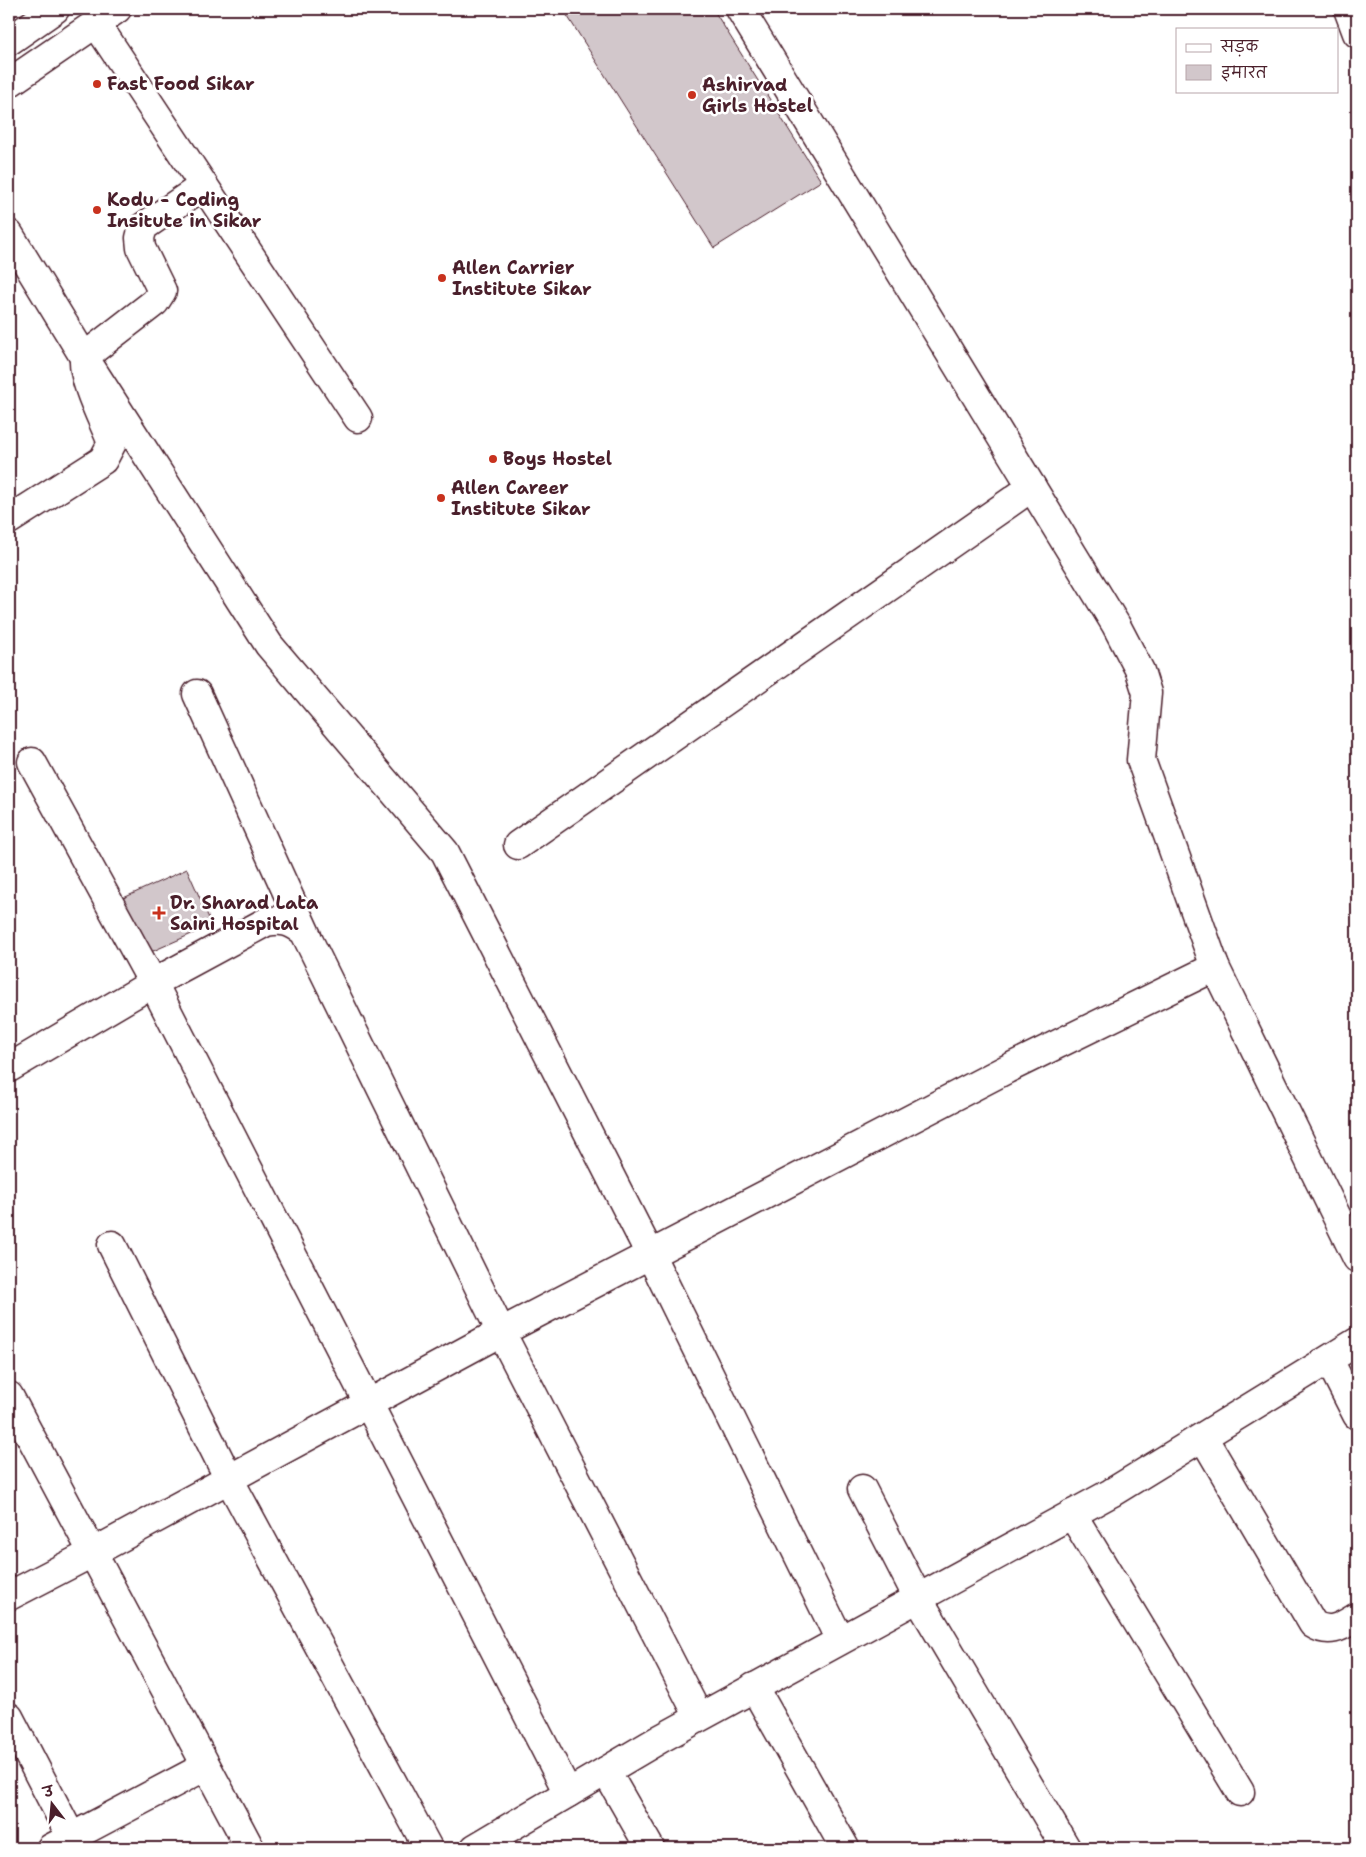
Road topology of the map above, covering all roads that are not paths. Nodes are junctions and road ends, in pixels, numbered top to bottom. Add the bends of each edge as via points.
1 (55, 9) edge
2 (740, 9) edge
3 (1348, 9) edge
4 (106, 16) edge
5 (1357, 32) edge
6 (9, 41) edge
7 (9, 82) edge
8 (203, 186) junction
9 (9, 234) edge
10 (84, 358) junction
11 (358, 418) dead end
12 (1032, 487) junction
13 (9, 520) edge
14 (197, 694) dead end
15 (32, 762) dead end
16 (518, 845) dead end
17 (307, 938) junction
18 (1215, 967) junction
19 (153, 983) junction
20 (9, 1068) edge
21 (112, 1245) dead end
22 (650, 1254) junction
23 (1357, 1258) edge
24 (501, 1332) junction
25 (1357, 1342) edge
26 (1329, 1360) junction
27 (9, 1396) edge
28 (368, 1403) junction
29 (1357, 1415) edge
30 (1203, 1437) junction
31 (229, 1479) junction
32 (862, 1489) dead end
33 (1072, 1514) junction
34 (92, 1552) junction
35 (9, 1596) edge
36 (918, 1598) junction
37 (1357, 1617) edge
38 (840, 1640) junction
39 (754, 1687) junction
40 (9, 1717) edge
41 (699, 1717) junction
42 (206, 1766) junction
43 (606, 1771) junction
44 (1240, 1792) dead end
45 (568, 1793) junction
46 (66, 1845) edge
47 (250, 1848) edge
48 (428, 1848) edge
49 (475, 1848) edge
50 (650, 1848) edge
51 (845, 1848) edge
52 (1066, 1848) edge

1 - 6 street
2 - 12 street
3 - 5 street
4 - 7 street
4 - 8 street
8 - 10 street via 143,227 140,248 162,291 156,302
8 - 11 street
9 - 10 street
10 - 13 street via 88,383 112,443 103,460
10 - 22 street via 270,645 445,852
12 - 16 street
12 - 18 street via 1116,625 1140,671 1147,693 1141,760
14 - 17 street
15 - 19 street
17 - 19 street via 304,931 292,923 282,920 266,922
17 - 24 street
18 - 22 street via 1007,1069
18 - 23 street
19 - 20 street
19 - 28 street
21 - 31 street
22 - 24 street
22 - 38 street
24 - 28 street
24 - 41 street
25 - 26 street
26 - 29 street
26 - 30 street
27 - 34 street
28 - 31 street
28 - 45 street
30 - 33 street
30 - 37 street via 1314,1624 1321,1629 1338,1628
31 - 34 street
31 - 48 street
32 - 36 street
33 - 36 street
33 - 44 street
34 - 35 street
34 - 42 street
36 - 38 street
36 - 52 street
38 - 39 street
39 - 41 street
39 - 51 street
40 - 46 street
41 - 43 street
42 - 46 street
42 - 47 street
43 - 45 street
43 - 50 street
45 - 49 street

